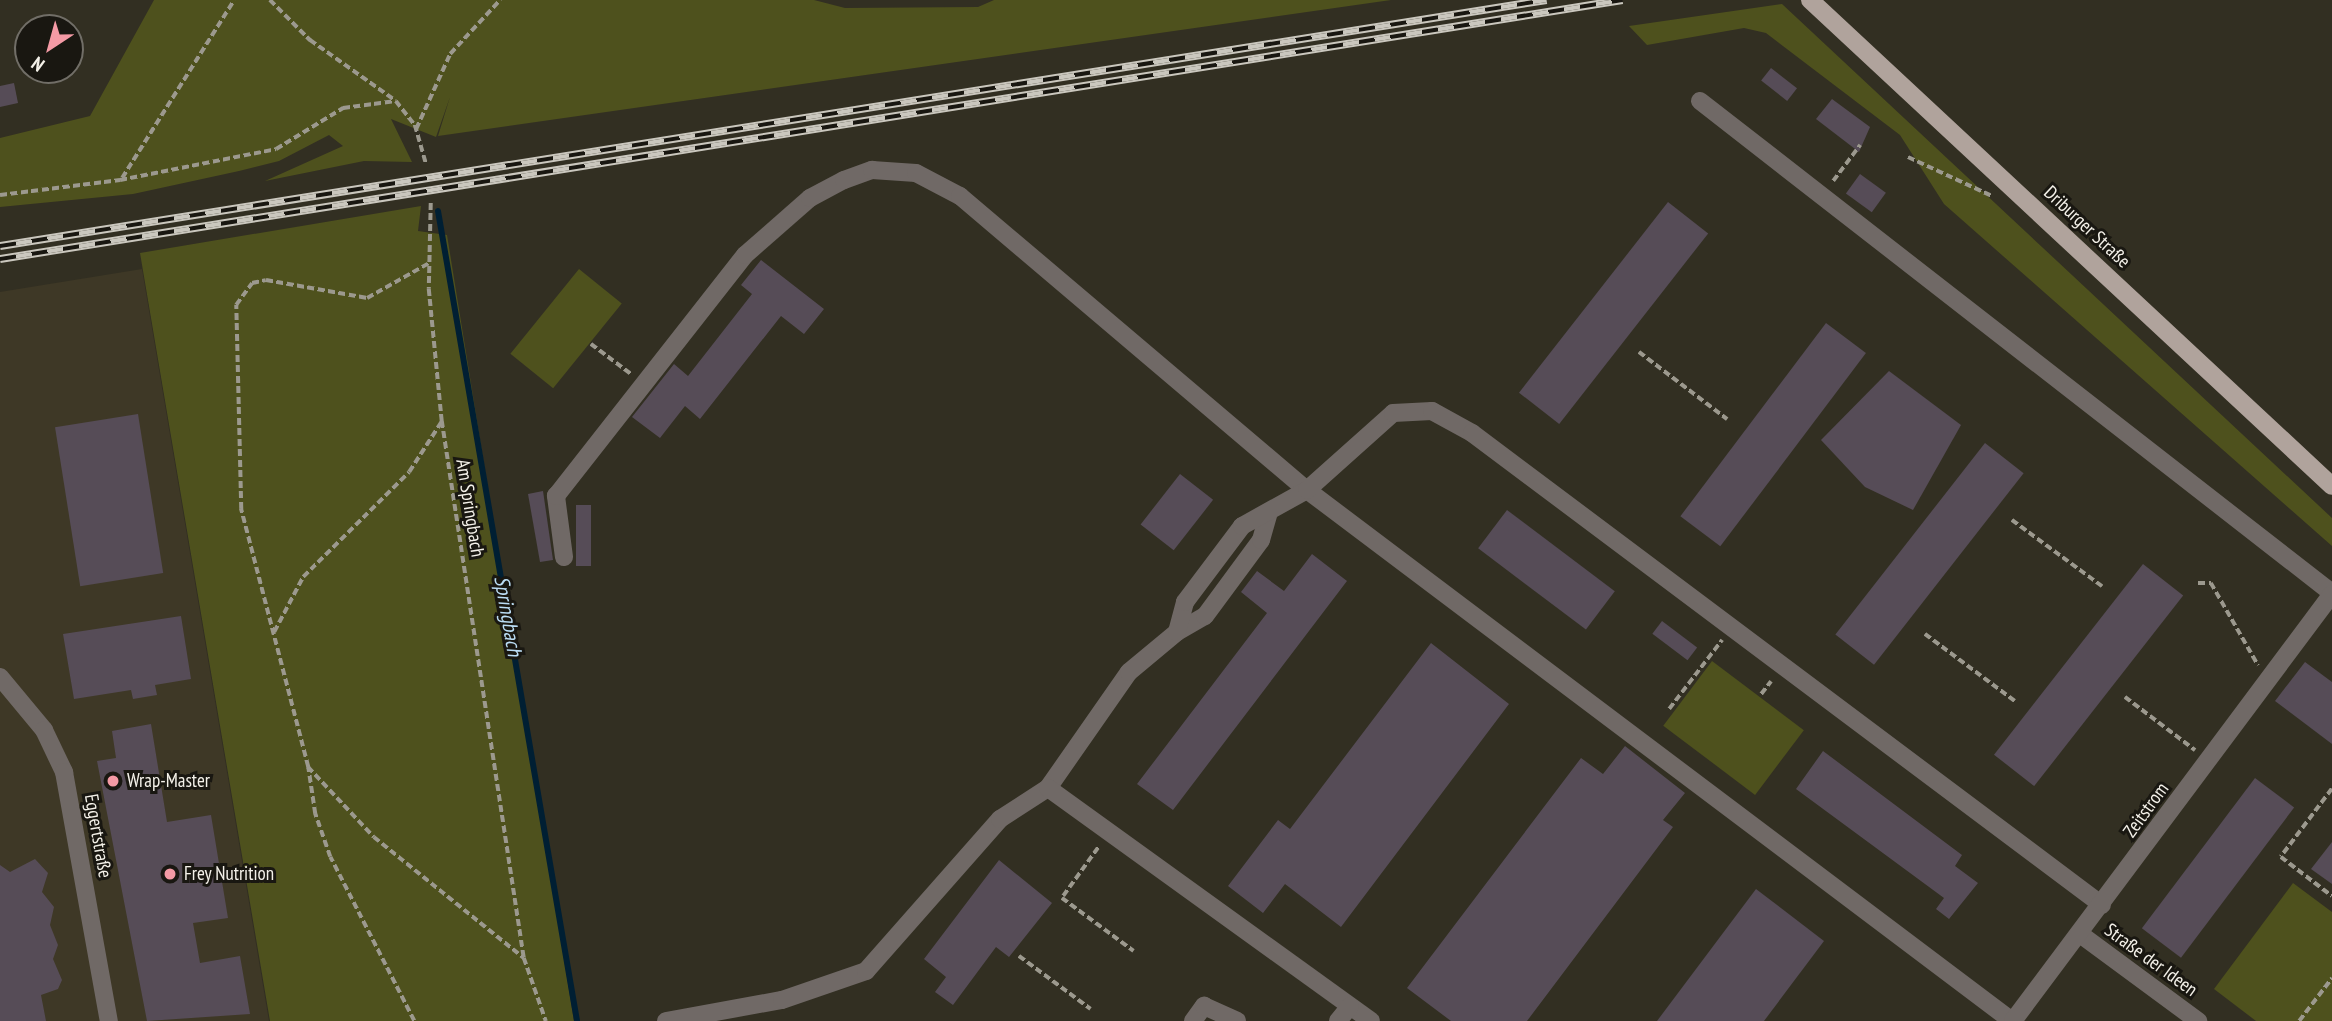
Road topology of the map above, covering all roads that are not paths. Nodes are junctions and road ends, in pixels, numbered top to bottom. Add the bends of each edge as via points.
1 (1817, 6) edge
2 (1700, 101) dead end
3 (2332, 486) edge
4 (1307, 490) junction
5 (564, 557) dead end
6 (2332, 594) edge
7 (0, 677) edge
8 (1048, 788) junction
9 (2102, 905) junction
10 (2080, 934) junction
11 (1350, 1006) junction
12 (109, 1021) edge
13 (666, 1021) edge
14 (1193, 1021) edge
15 (1237, 1021) edge
16 (1338, 1021) edge
17 (1371, 1021) edge
18 (2013, 1021) edge
19 (2198, 1021) edge

1 - 3 main road, Driburger Straße
2 - 6 street
4 - 5 street via 960,196 916,173 872,170 810,198 745,255 556,496
4 - 8 street via 1242,526 1185,602 1177,632 1129,672
4 - 9 street via 1394,413 1432,411 1472,433
4 - 18 street
6 - 9 street, Zeitstrom
7 - 12 street, Eggertstraße via 44,730 64,772
8 - 11 street
8 - 13 street via 1000,819 866,971 782,1000
9 - 10 street, Zeitstrom
10 - 18 street, Zeitstrom
10 - 19 street, Straße der Ideen
11 - 16 street
11 - 17 street
14 - 15 street via 1204,1006

